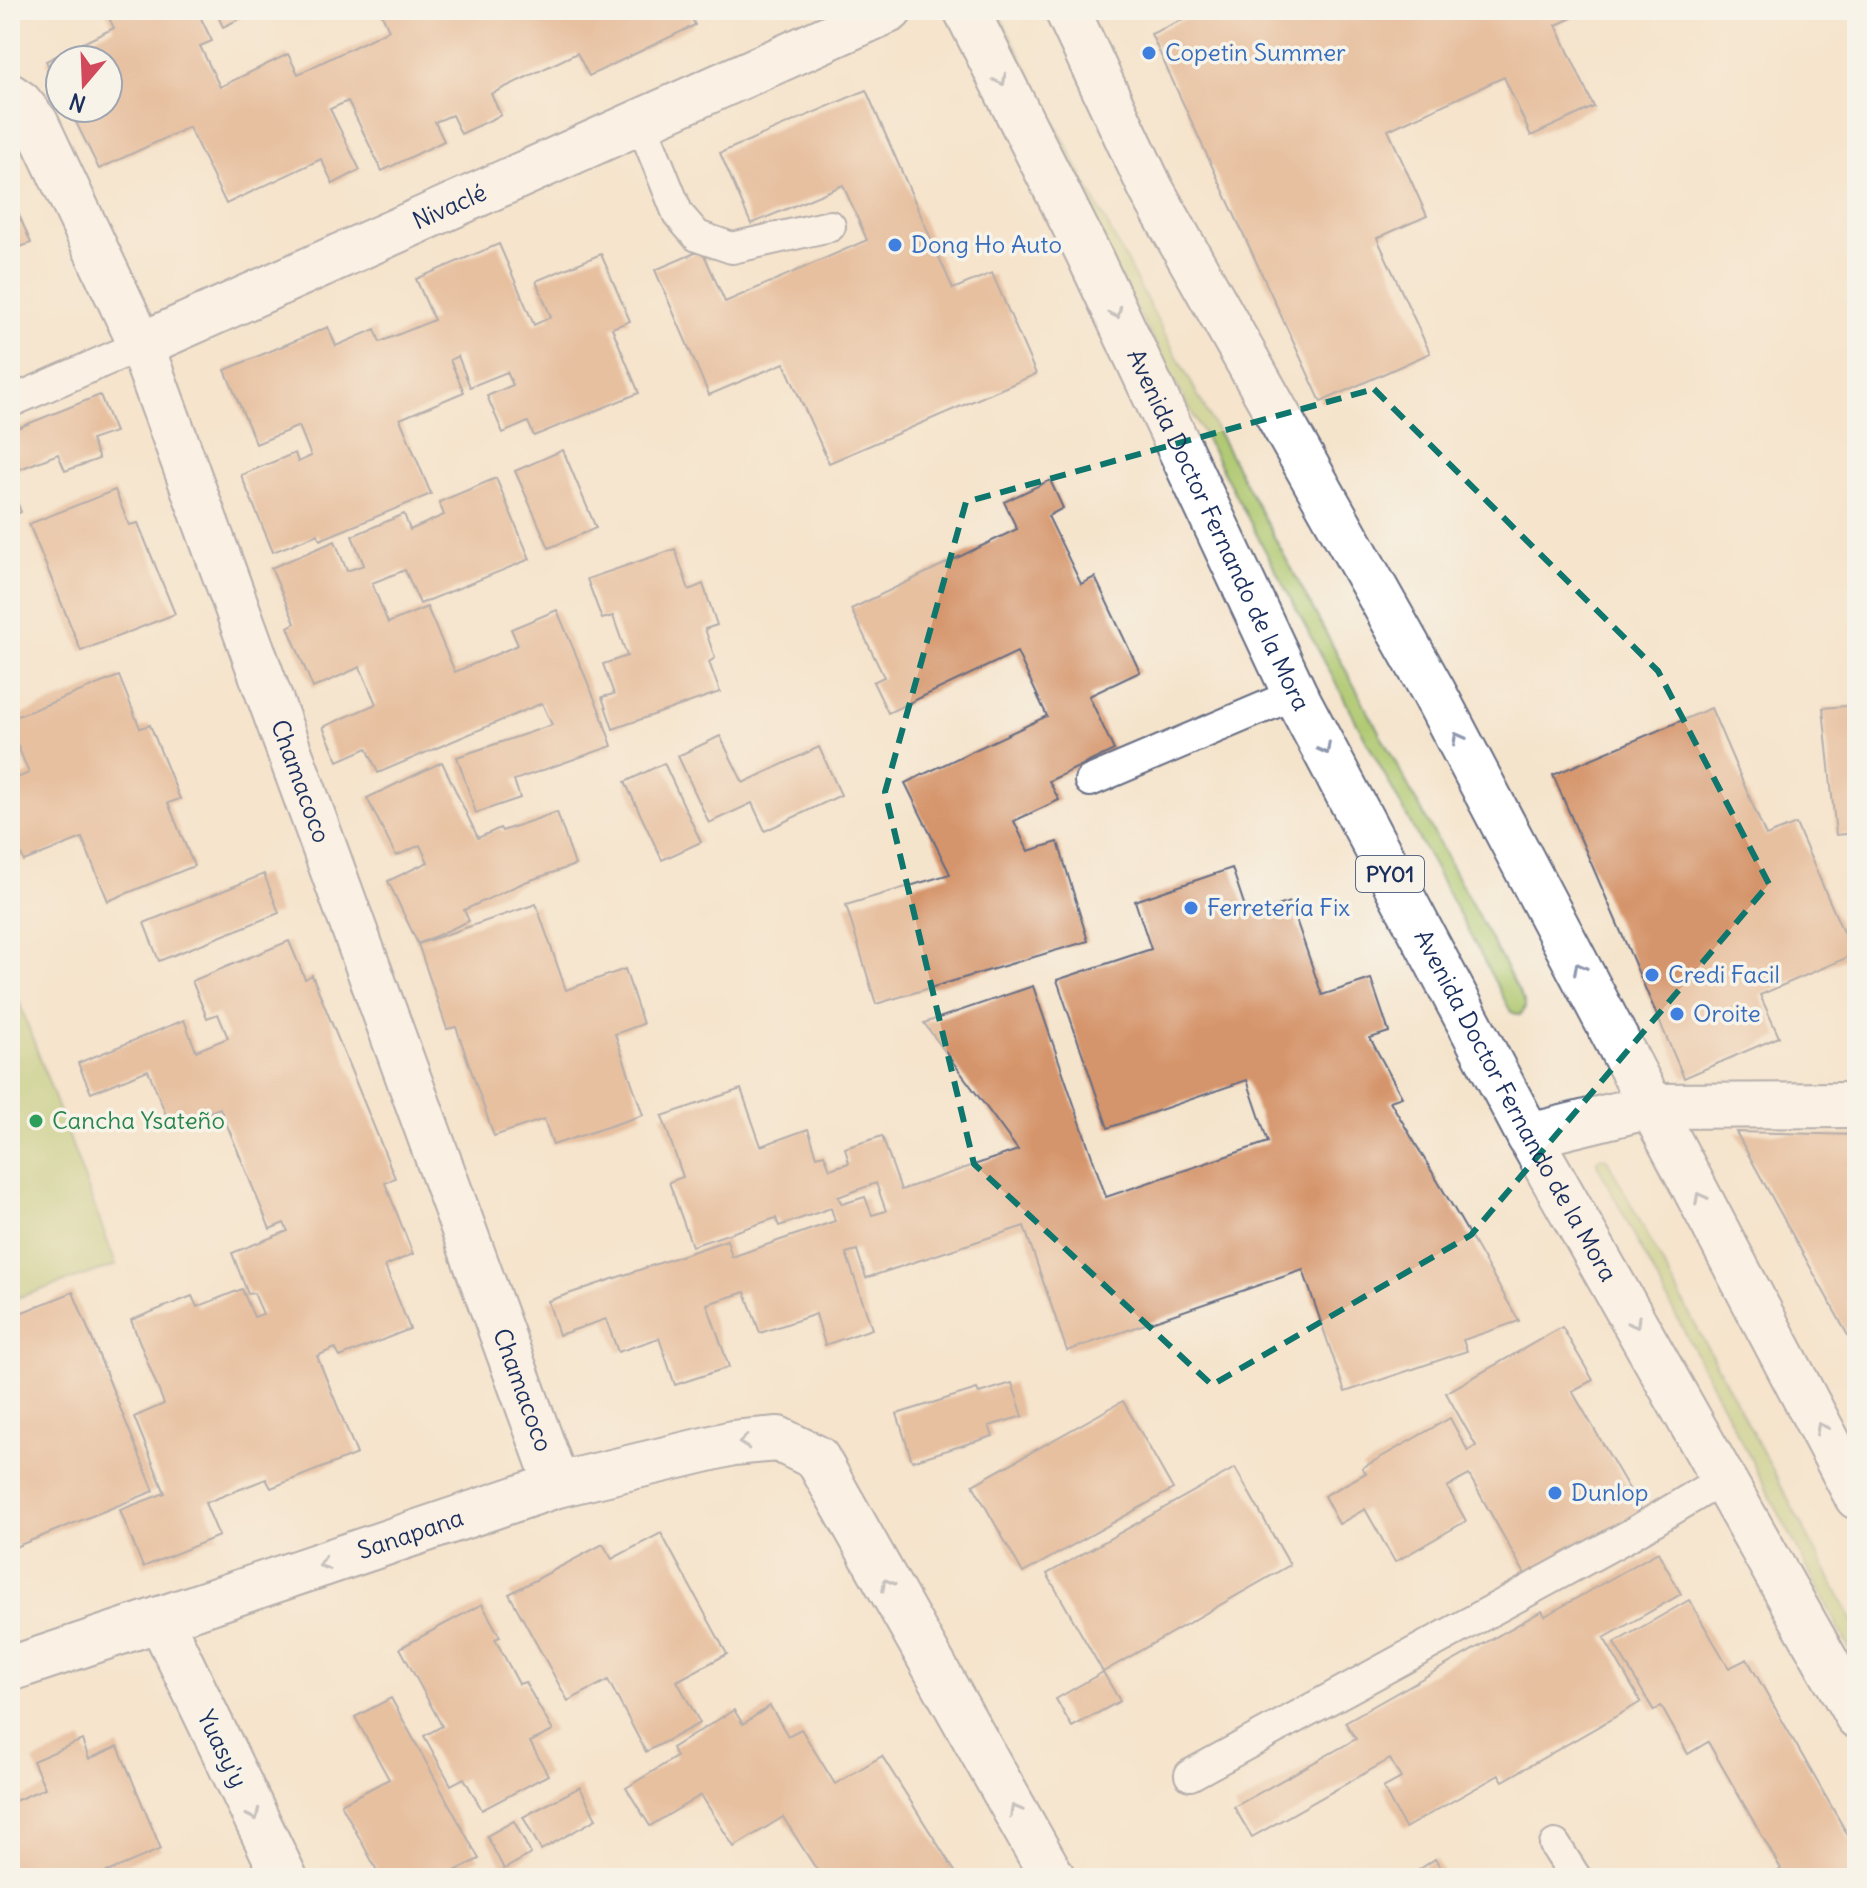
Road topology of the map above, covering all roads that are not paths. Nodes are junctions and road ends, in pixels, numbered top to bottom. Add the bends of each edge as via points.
1 (890, 10) edge
2 (966, 10) edge
3 (1067, 10) edge
4 (10, 96) edge
5 (641, 122) junction
6 (830, 226) dead end
7 (141, 345) junction
8 (10, 402) edge
9 (1295, 694) junction
10 (1090, 781) dead end
11 (1857, 1105) edge
12 (1651, 1106) junction
13 (1529, 1136) junction
14 (1723, 1479) junction
15 (557, 1485) junction
16 (1857, 1497) edge
17 (160, 1619) junction
18 (10, 1669) edge
19 (1857, 1716) edge
20 (1190, 1775) dead end
21 (1555, 1845) dead end
22 (285, 1878) edge
23 (1053, 1878) edge
24 (1576, 1878) edge

1 - 5 main road, Nivaclé
2 -> 9 main road, Avenida Doctor Fernando de la Mora / PY01 via 1087,251
12 -> 3 main road via 1433,691 1151,189
4 - 7 main road, Chamacoco via 36,123
5 - 6 lane via 678,214 697,236 732,248
5 - 7 main road, Nivaclé
7 - 8 lane, Nivaclé
7 - 15 main road, Chamacoco
9 - 10 lane
9 -> 13 main road, Avenida Doctor Fernando de la Mora / PY01
11 - 12 main road
12 - 13 main road
16 -> 12 main road
13 -> 14 main road, Avenida Doctor Fernando de la Mora / PY01
14 - 19 main road, Avenida Doctor Fernando de la Mora / PY01
14 - 20 lane via 1615,1544
15 -> 17 main road, Sanapana
23 -> 15 main road, Sanapana via 817,1458 778,1439 733,1443
17 - 18 main road, Sanapana
17 -> 22 main road, Yuasy'y
21 - 24 lane

